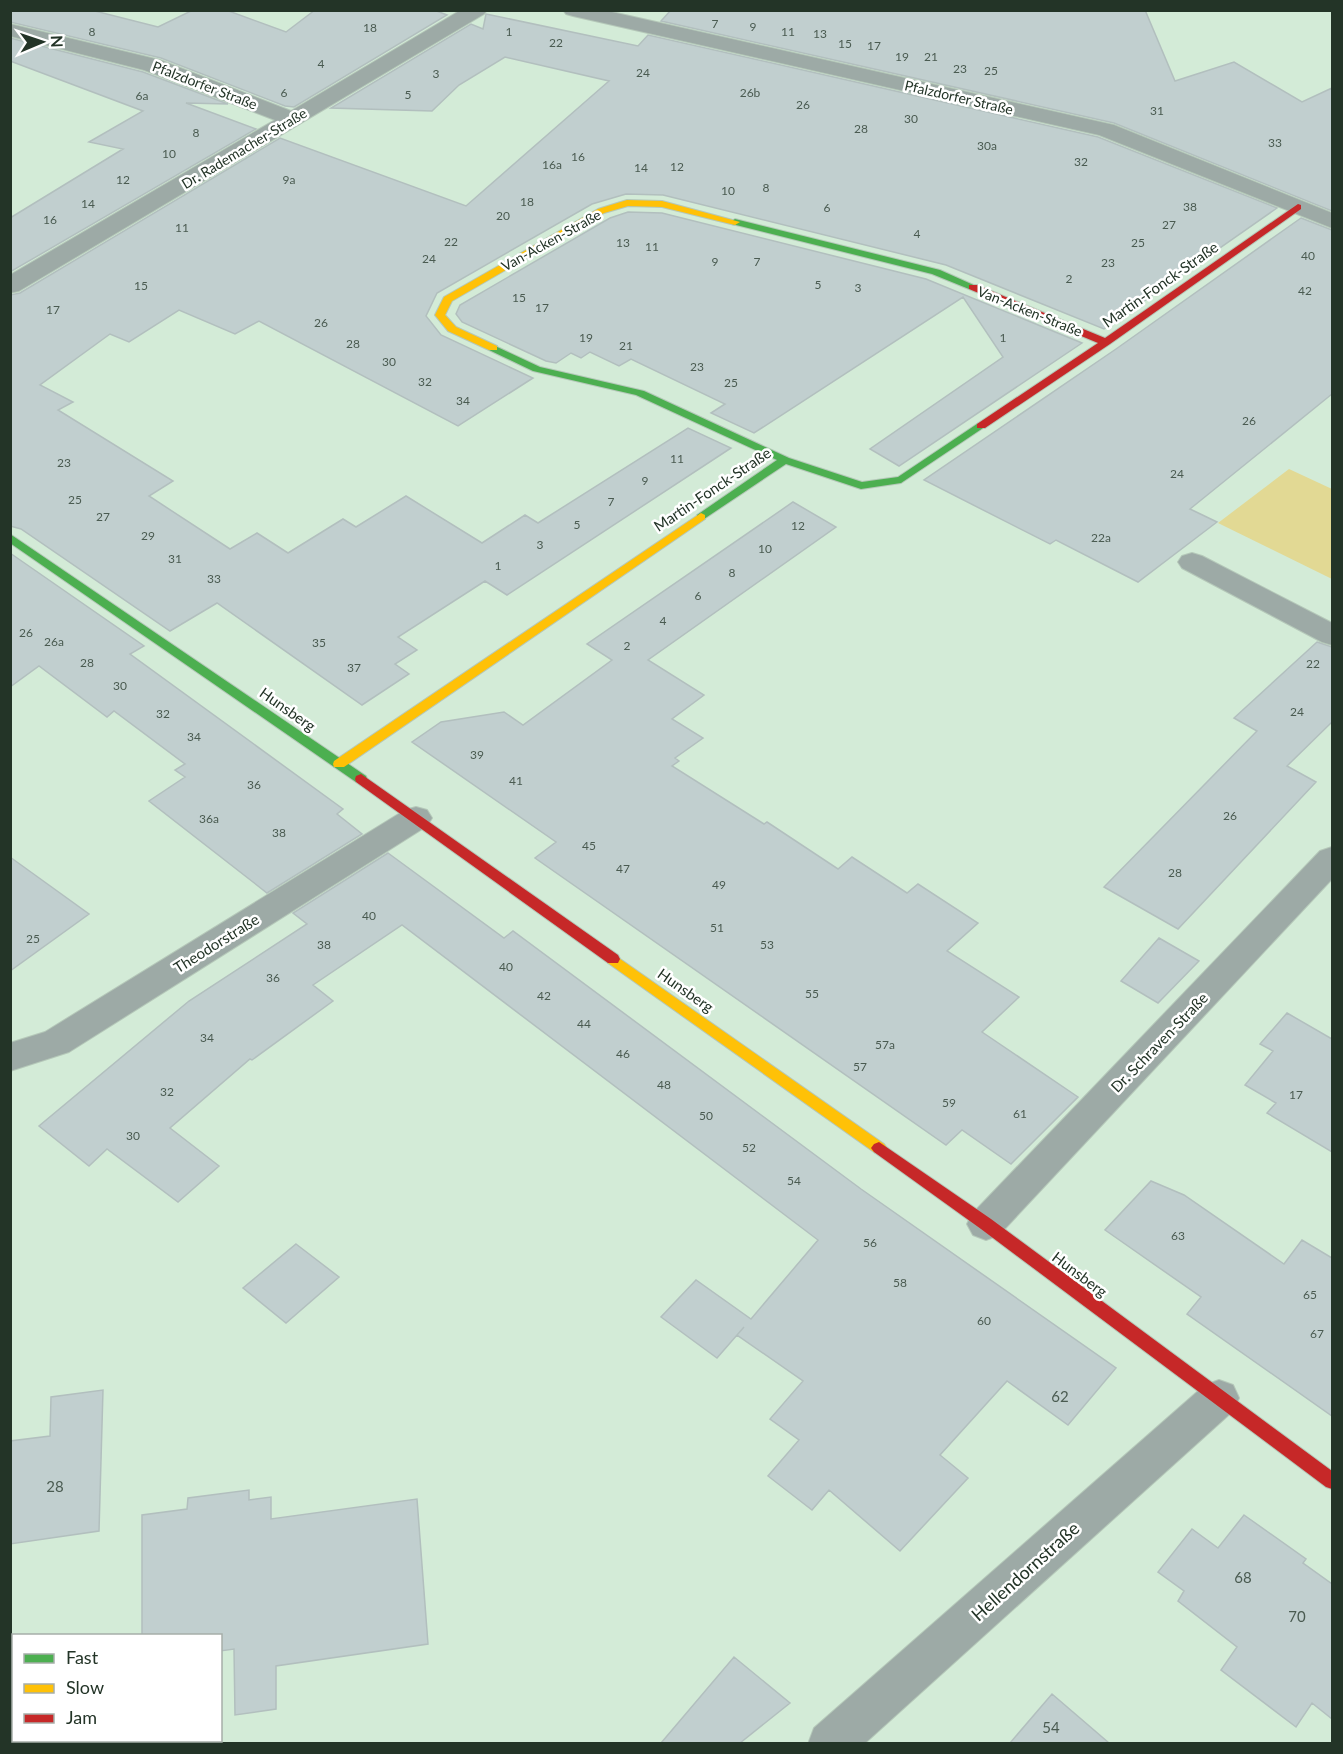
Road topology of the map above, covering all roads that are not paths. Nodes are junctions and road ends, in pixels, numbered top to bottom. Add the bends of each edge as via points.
1 (477, 10) edge
2 (573, 10) edge
3 (10, 30) edge
4 (293, 119) junction
5 (1298, 207) junction
6 (1332, 222) edge
7 (10, 286) edge
8 (1106, 342) junction
9 (785, 460) junction
10 (10, 537) edge
11 (1192, 562) dead end
12 (1332, 635) edge
13 (339, 764) junction
14 (416, 818) junction
15 (1332, 859) edge
16 (10, 1057) edge
17 (986, 1224) junction
18 (1219, 1398) junction
19 (1332, 1481) edge
20 (830, 1743) edge

1 - 4 street, Dr. Rademacher-Straße
2 - 5 street, Pfalzdorfer Straße via 1106,130
3 - 4 street, Pfalzdorfer Straße via 152,65
4 - 7 street, Dr. Rademacher-Straße
5 - 6 street, Pfalzdorfer Straße
5 - 8 street, Martin-Fonck-Straße
8 - 9 street, Martin-Fonck-Straße via 901,480 861,486
8 - 9 street, Van-Acken-Straße via 936,272 662,204 627,203 601,211 448,299 440,315 452,329 537,369 640,393
9 - 13 street, Martin-Fonck-Straße
10 - 13 street, Hunsberg
11 - 12 street
13 - 14 street, Hunsberg
14 - 16 street, Theodorstraße via 57,1042
14 - 17 street, Hunsberg
15 - 17 street, Dr. Schraven-Straße
17 - 18 street, Hunsberg
18 - 19 street, Hunsberg
18 - 20 street, Hellendornstraße

